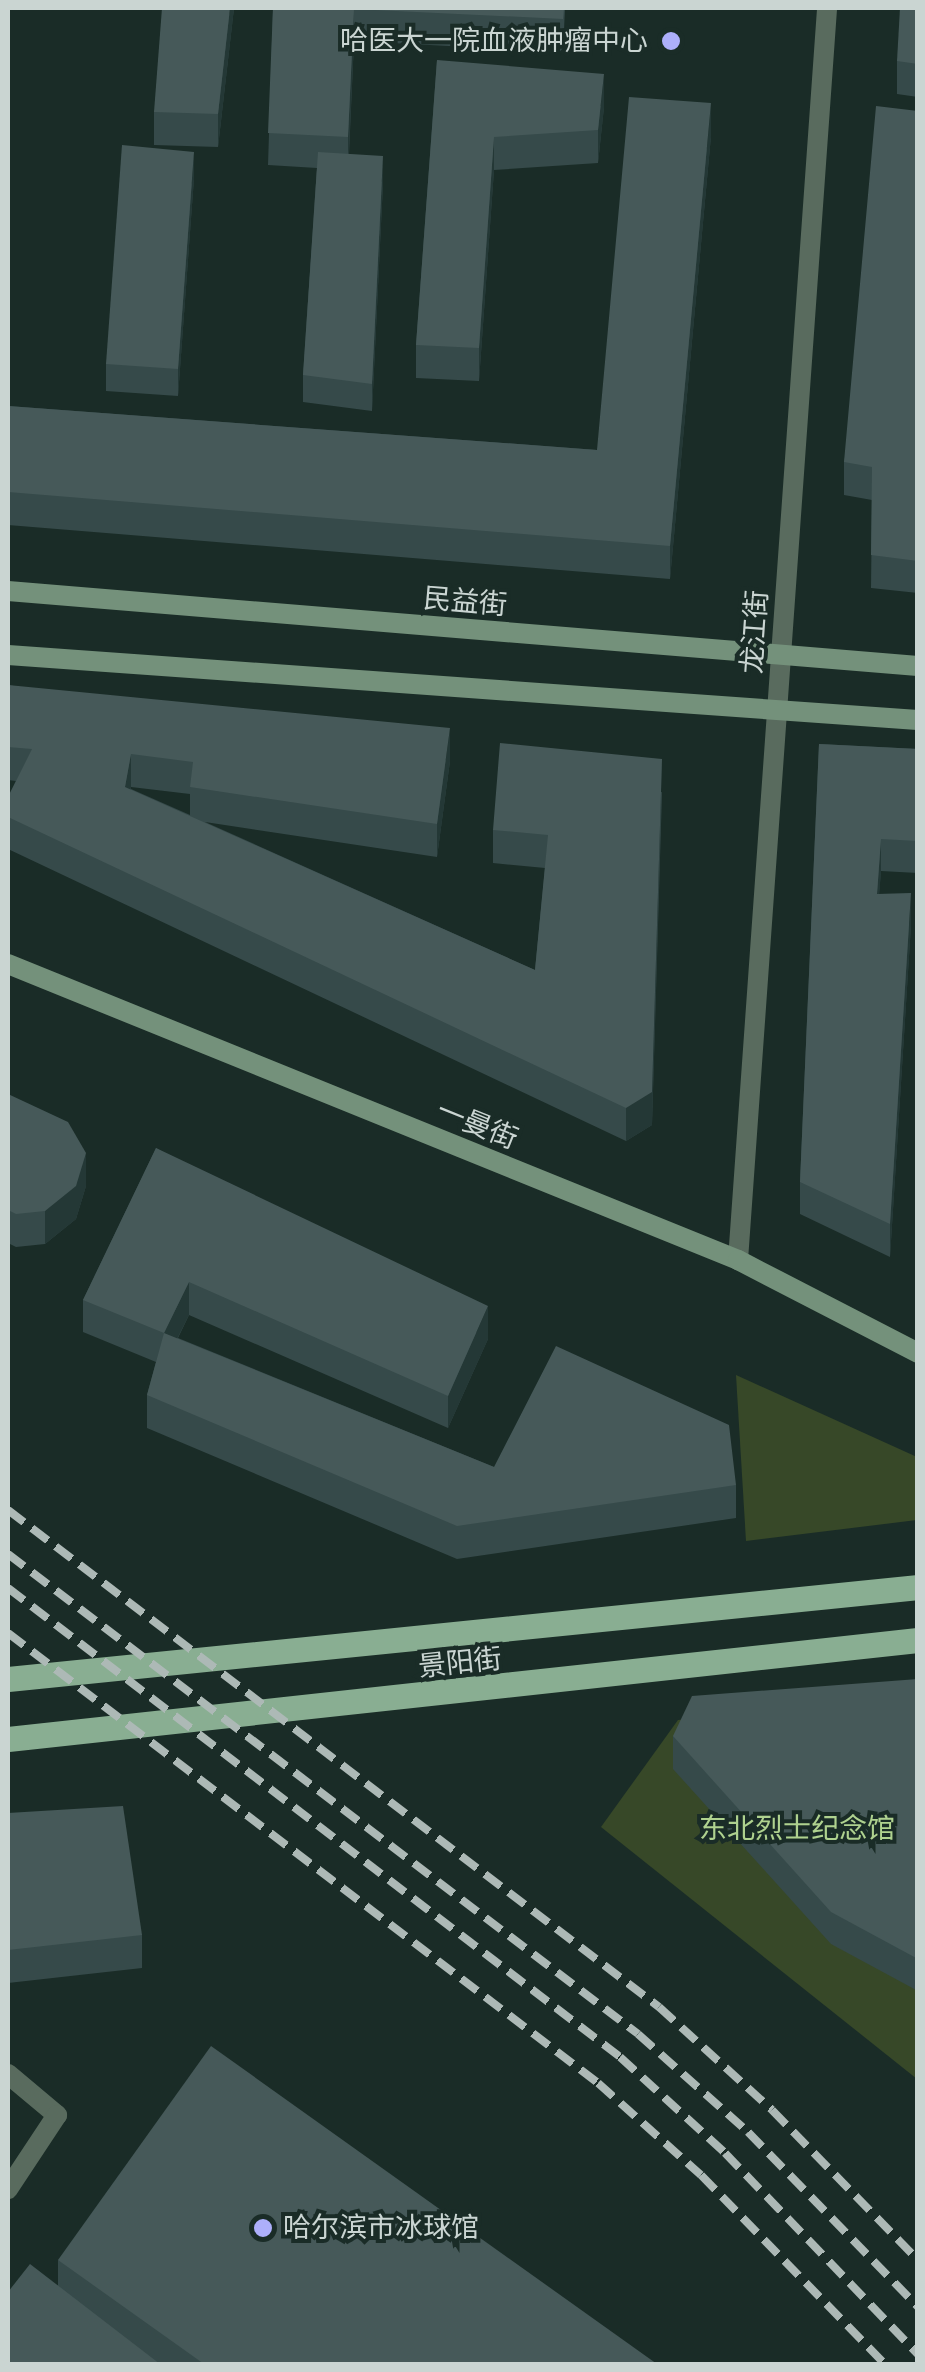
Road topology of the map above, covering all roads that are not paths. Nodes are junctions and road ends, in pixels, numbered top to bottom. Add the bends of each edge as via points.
1 (827, 8) edge
2 (8, 592) edge
3 (8, 655) edge
4 (781, 656) junction
5 (918, 666) edge
6 (778, 709) junction
7 (918, 720) edge
8 (8, 964) edge
9 (738, 1260) junction
10 (918, 1352) edge
11 (918, 1586) edge
12 (918, 1640) edge
13 (8, 1679) edge
14 (8, 1739) edge
15 (8, 2074) edge
16 (8, 2189) edge

1 - 4 street, 龙江街
2 - 4 main road, 民益街
3 - 6 main road
4 - 5 main road, 民益街
4 - 6 street, 龙江街
6 - 7 main road
6 - 9 street, 龙江街
8 - 9 main road, 一曼街
9 - 10 main road, 一曼街
11 - 13 main road, 景阳街
12 - 14 main road, 景阳街
15 - 16 street via 57,2114

